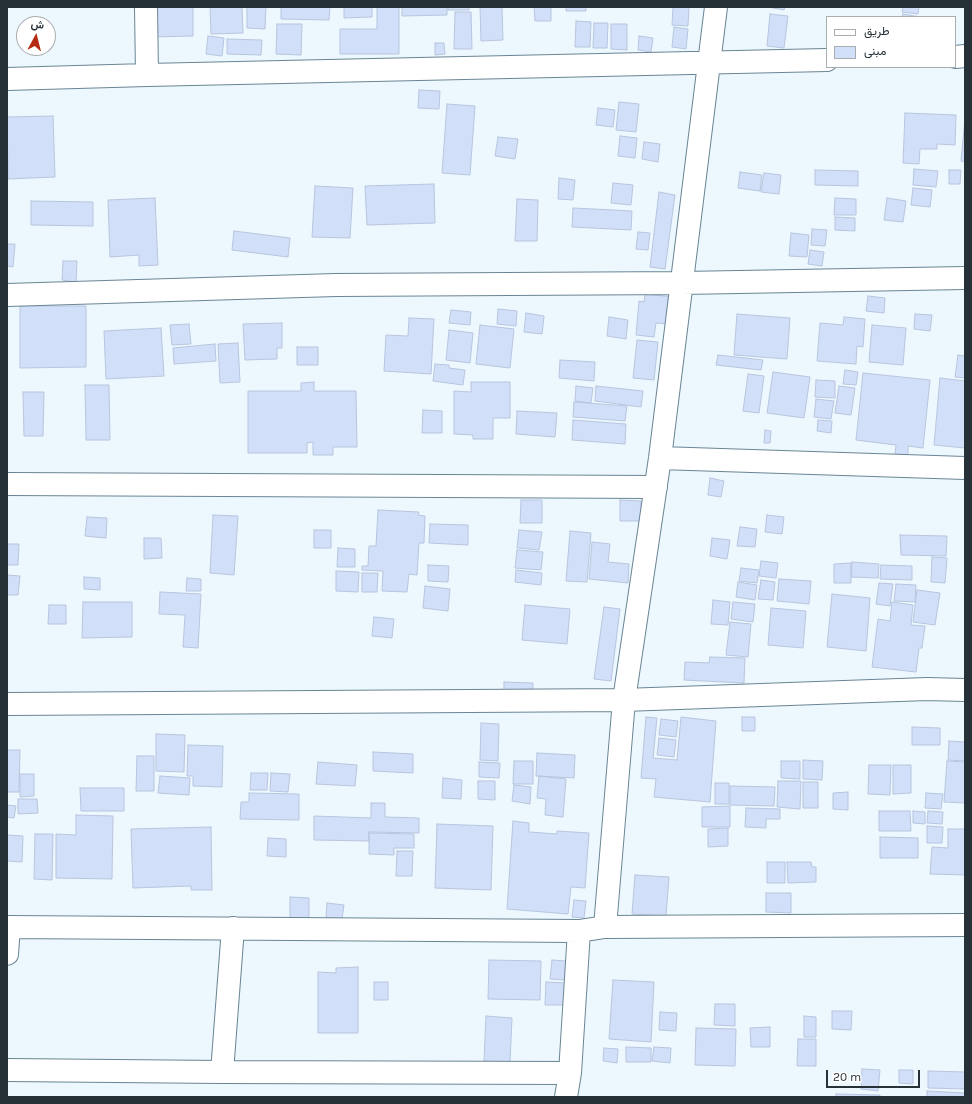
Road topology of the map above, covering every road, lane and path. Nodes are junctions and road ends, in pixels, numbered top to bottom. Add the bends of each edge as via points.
1 (146, 7) edge
2 (716, 7) edge
3 (826, 60) edge
4 (709, 63) junction
5 (147, 75) junction
6 (7, 79) edge
7 (965, 278) edge
8 (682, 283) junction
9 (7, 295) edge
10 (660, 458) junction
11 (965, 468) edge
12 (7, 484) edge
13 (656, 487) junction
14 (965, 690) edge
15 (624, 700) junction
16 (7, 704) edge
17 (965, 925) edge
18 (605, 926) junction
19 (8, 927) edge
20 (233, 928) junction
21 (579, 931) junction
22 (7, 954) edge
23 (7, 1070) edge
24 (222, 1072) junction
25 (570, 1072) junction
26 (566, 1097) edge

1 - 5 street
2 - 4 street
3 - 4 street
4 - 5 street
4 - 8 street
5 - 6 street
7 - 8 street
8 - 9 street via 336,285
8 - 10 street
10 - 11 street
10 - 13 street
12 - 13 street
13 - 15 street
14 - 15 street via 927,689
15 - 16 street
15 - 18 street
17 - 18 street
18 - 21 street
19 - 20 street
19 - 22 street
20 - 21 street
20 - 24 street
21 - 25 street
23 - 24 street
24 - 25 street
25 - 26 street

